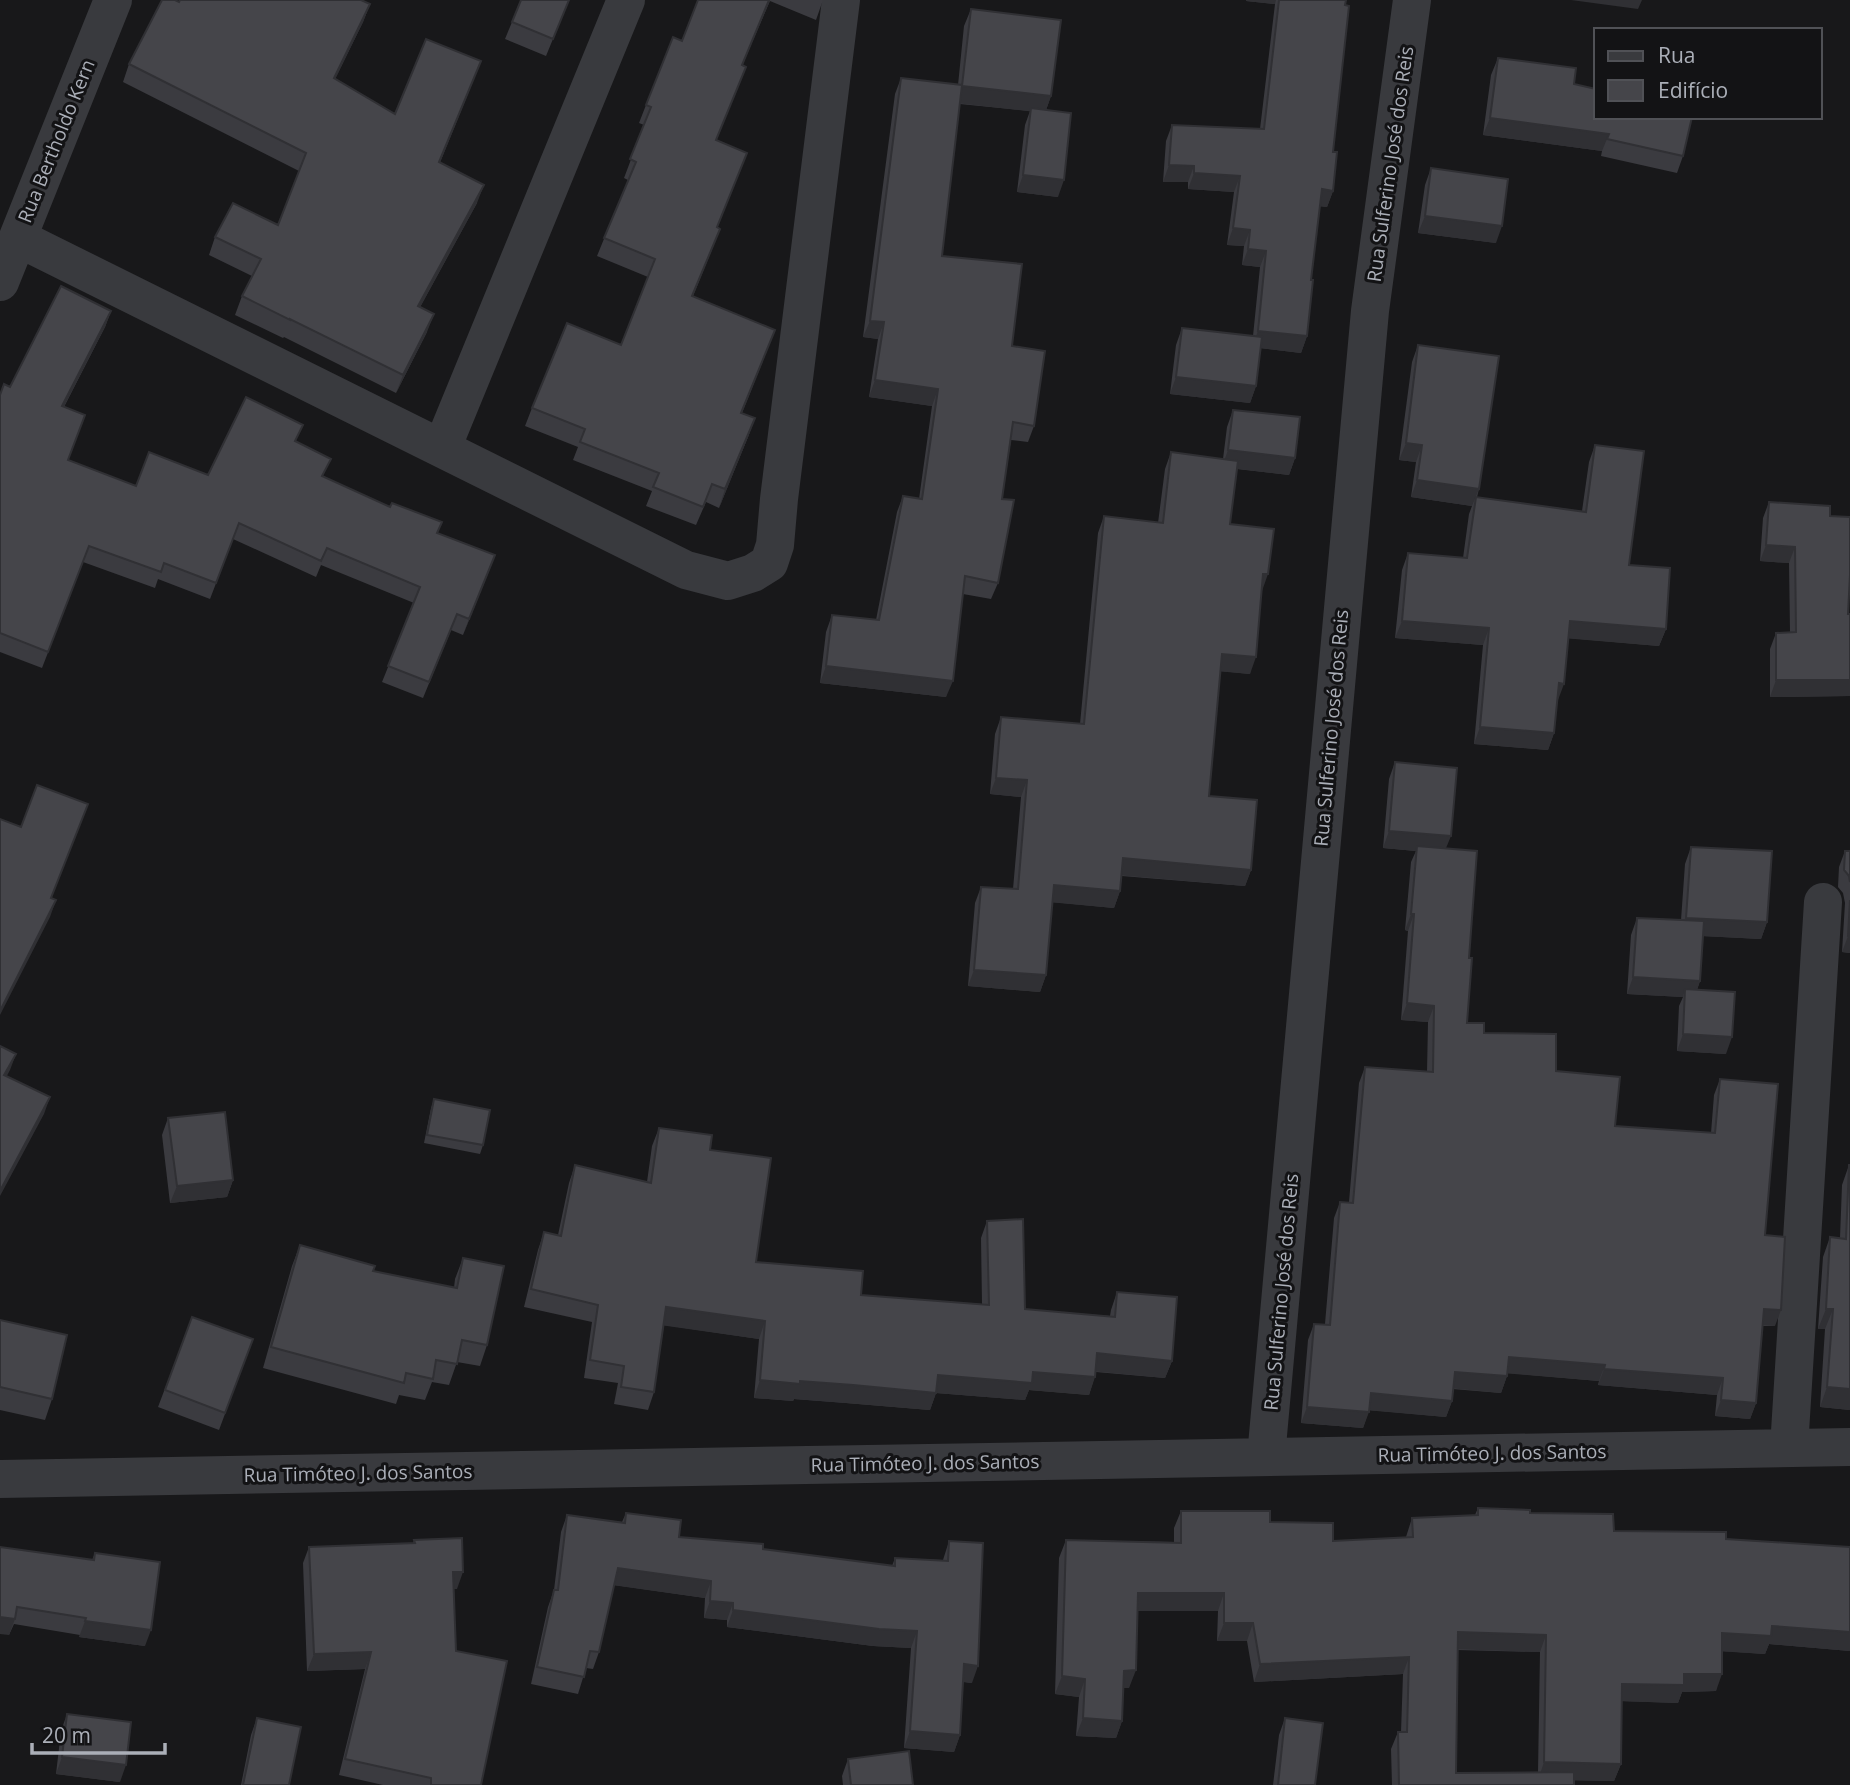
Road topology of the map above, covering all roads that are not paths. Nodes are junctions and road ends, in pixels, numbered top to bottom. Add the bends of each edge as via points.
1 (113, 0) edge
2 (626, 0) edge
3 (841, 0) edge
4 (1412, 0) edge
5 (18, 238) junction
6 (0, 282) edge
7 (442, 448) junction
8 (1823, 902) dead end
9 (1850, 1447) edge
10 (1789, 1448) junction
11 (1266, 1457) junction
12 (0, 1479) edge

1 - 5 street, Rua Bertholdo Kern
2 - 7 street
3 - 7 street via 775,545 769,563 728,581 687,570
4 - 11 street, Rua Sulferino José dos Reis via 1370,311
5 - 6 street, Rua Bertholdo Kern
5 - 7 street
8 - 10 street
9 - 10 street, Rua Timóteo J. dos Santos
10 - 11 street, Rua Timóteo J. dos Santos
11 - 12 street, Rua Timóteo J. dos Santos

